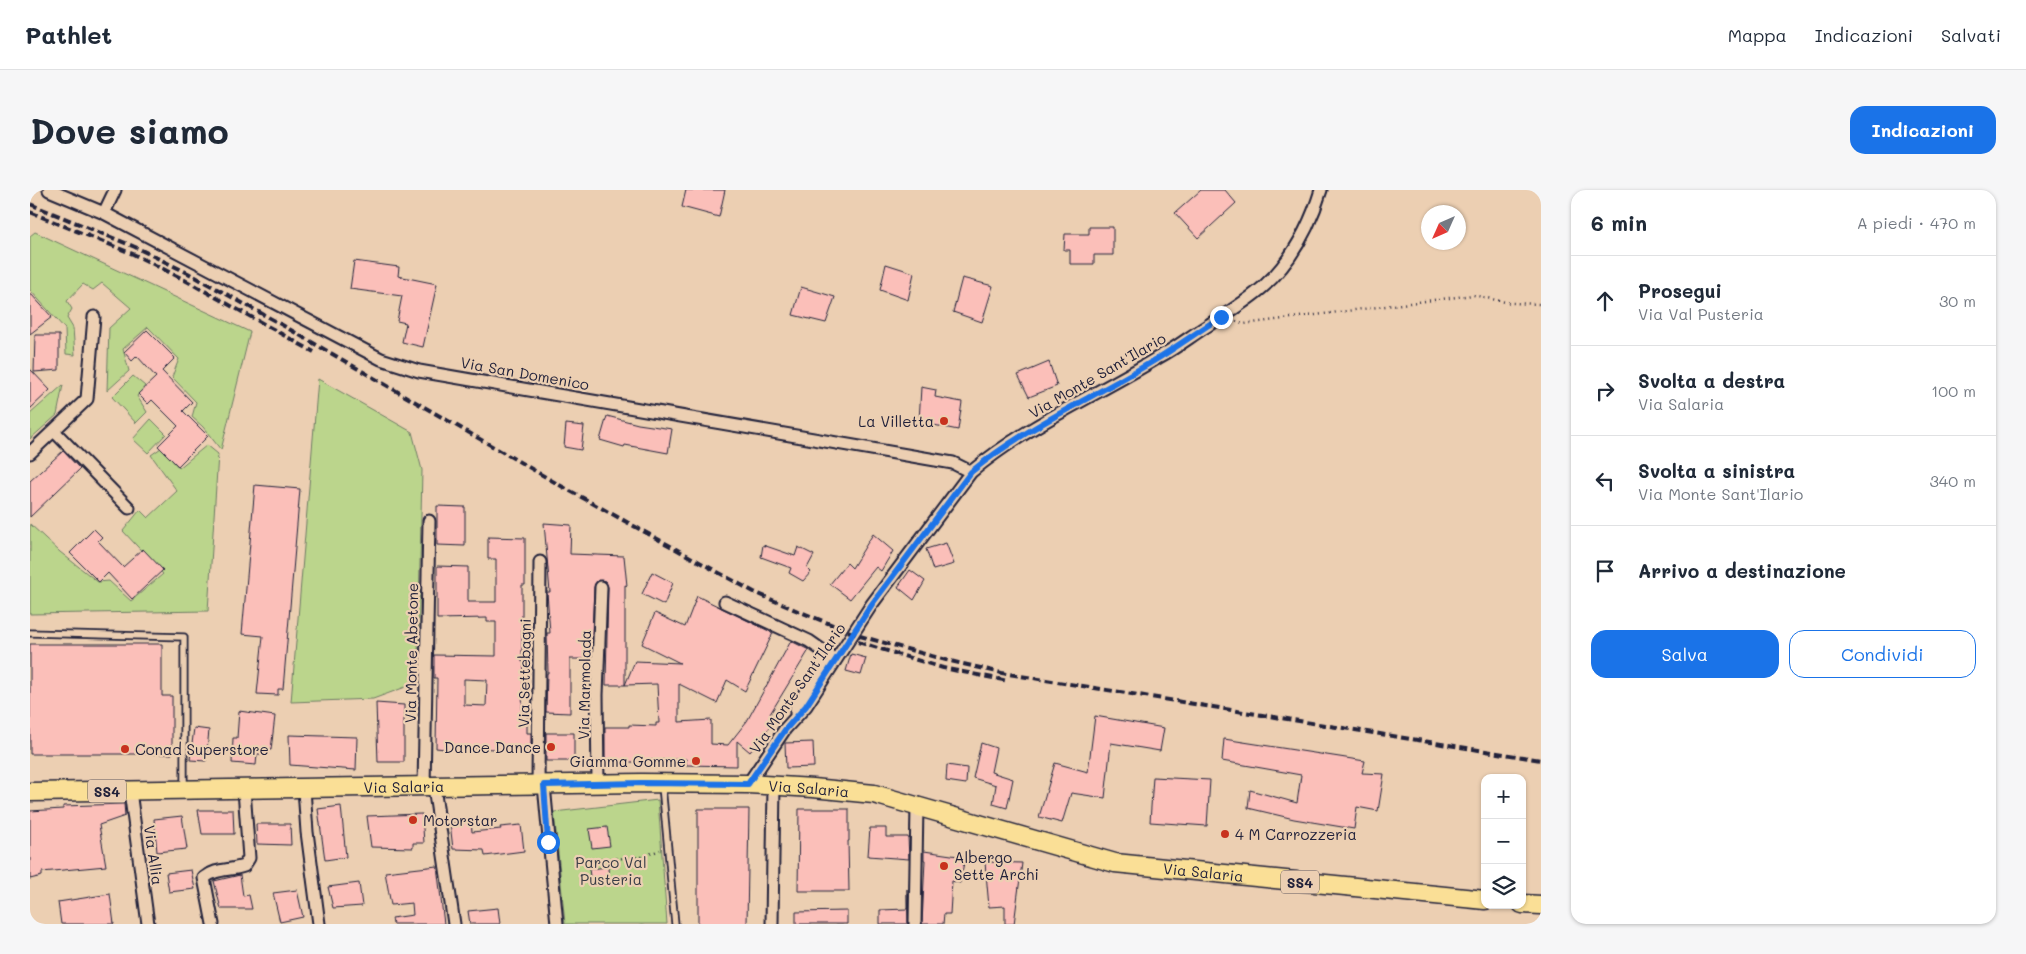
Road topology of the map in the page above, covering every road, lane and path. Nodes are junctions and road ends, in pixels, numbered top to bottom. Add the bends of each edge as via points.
1 (49, 190) edge
2 (115, 190) edge
3 (1321, 190) edge
4 (104, 213) junction
5 (1541, 304) edge
6 (94, 317) dead end
7 (1221, 317) junction
8 (54, 431) junction
9 (30, 453) edge
10 (971, 472) junction
11 (129, 508) dead end
12 (429, 520) dead end
13 (540, 562) dead end
14 (601, 587) dead end
15 (725, 602) dead end
16 (30, 633) edge
17 (797, 717) junction
18 (598, 784) junction
19 (662, 784) junction
20 (748, 784) junction
21 (541, 785) junction
22 (774, 786) junction
23 (429, 787) junction
24 (304, 789) junction
25 (184, 790) junction
26 (244, 790) junction
27 (130, 791) junction
28 (30, 792) edge
29 (917, 806) junction
30 (668, 846) junction
31 (596, 860) dead end
32 (1481, 900) edge
33 (1526, 904) edge
34 (1541, 905) edge
35 (148, 924) edge
36 (213, 924) edge
37 (319, 924) edge
38 (454, 924) edge
39 (556, 924) edge
40 (675, 924) edge
41 (772, 924) edge
42 (915, 924) edge

1 - 4 street, Via San Domenico
2 - 4 street
3 - 7 street, Via Monte Sant'Ilario via 1308,226 1282,266 1264,286
4 - 10 street, Via San Domenico via 398,366 953,463
5 - 7 path via 1510,303 1473,295 1244,324
6 - 8 street via 87,399
7 - 10 street, Via Monte Sant'Ilario via 1160,357 1042,423
8 - 9 street
8 - 11 street
10 - 17 street, Via Monte Sant'Ilario via 872,604
12 - 23 street, Via Monte Abetone
13 - 21 street, Via Settebagni
14 - 18 street, Via Marmolada
15 - 17 street via 809,641 829,656 796,707
16 - 25 lane via 184,637
17 - 20 street, Via Monte Sant'Ilario
18 - 19 main road, Via Salaria / SS4
18 - 21 main road, Via Salaria / SS4
19 - 20 main road, Via Salaria / SS4
19 - 30 lane
20 - 22 main road, Via Salaria / SS4
21 - 23 main road, Via Salaria / SS4
21 - 39 street, Via Settebagni
22 - 29 main road, Via Salaria / SS4 via 874,794
22 - 41 street
23 - 24 main road, Via Salaria / SS4
23 - 38 street, Via Monte Abetone
24 - 26 main road, Via Salaria / SS4
24 - 37 street
25 - 26 main road, Via Salaria / SS4
25 - 27 main road, Via Salaria / SS4
26 - 36 street via 249,858 244,866 213,871 204,878
27 - 28 main road, Via Salaria / SS4
27 - 35 street, Via Allia
29 - 32 main road, Via Salaria / SS4 via 1115,862
29 - 42 street
30 - 31 path via 642,857
30 - 40 lane
33 - 34 main road

